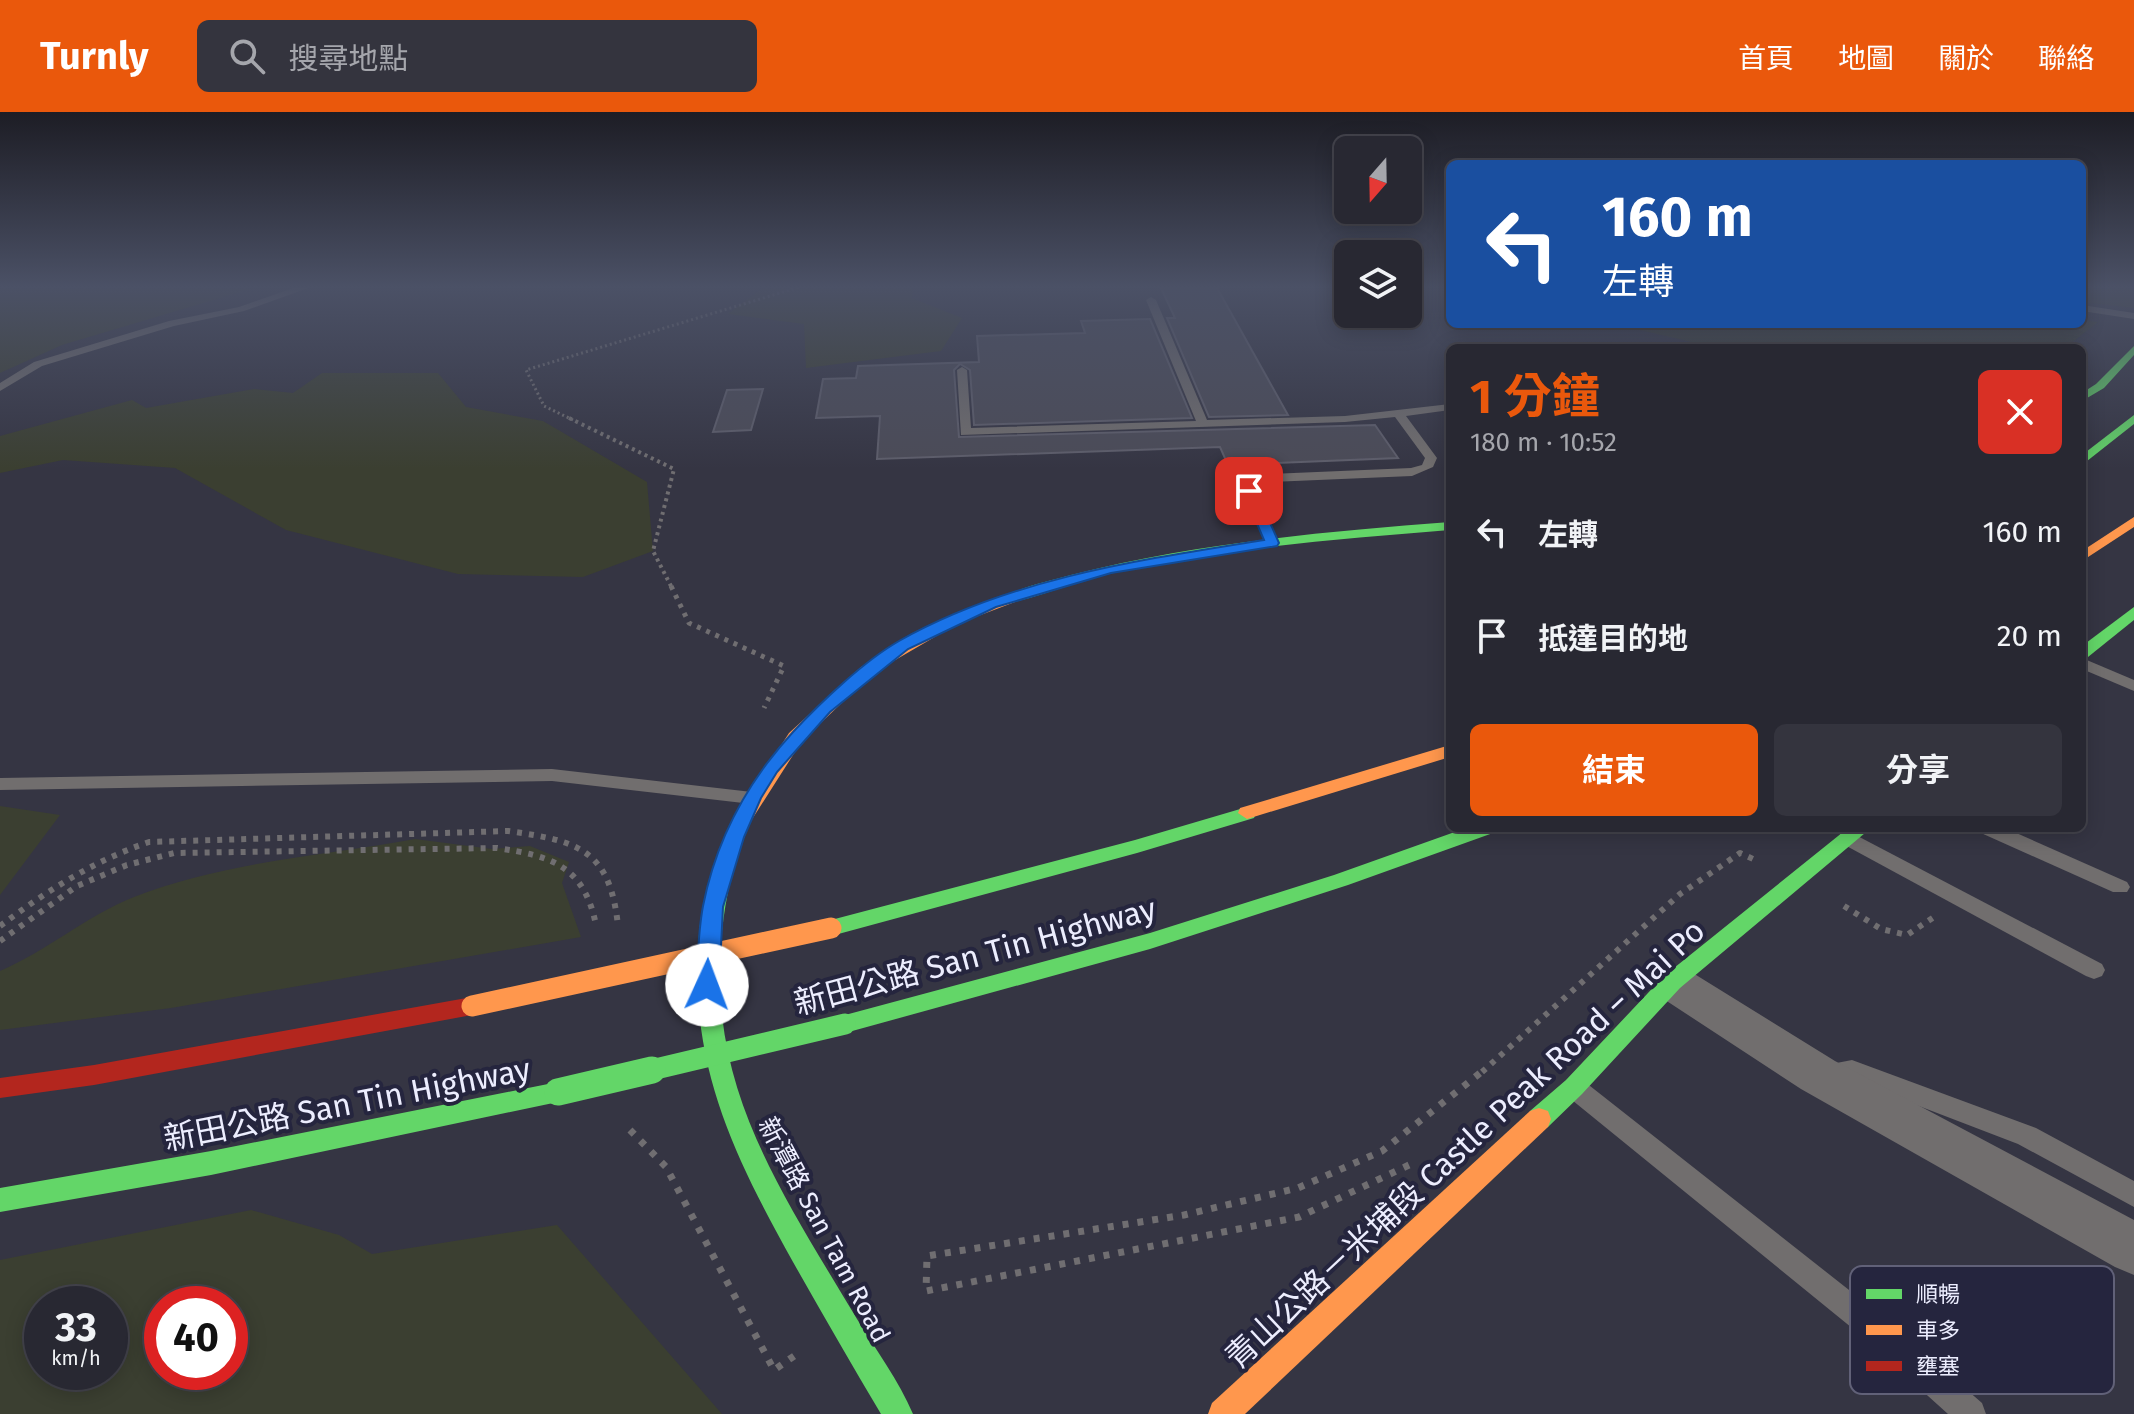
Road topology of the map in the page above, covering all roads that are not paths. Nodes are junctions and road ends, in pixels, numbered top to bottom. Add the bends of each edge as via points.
1 (94, 347) edge
2 (1171, 347) edge
3 (2134, 349) edge
4 (962, 370) dead end
5 (0, 388) edge
6 (2086, 395) edge
7 (1446, 407) edge
8 (1398, 413) junction
9 (2134, 418) edge
10 (1203, 424) junction
11 (2086, 458) edge
12 (2134, 521) edge
13 (1446, 526) edge
14 (1272, 543) junction
15 (2086, 554) edge
16 (2130, 620) edge
17 (2086, 651) edge
18 (2086, 665) edge
19 (2134, 686) edge
20 (1446, 752) edge
21 (0, 784) edge
22 (752, 798) junction
23 (1475, 832) edge
24 (1997, 832) edge
25 (1855, 833) edge
26 (2120, 887) dead end
27 (2094, 970) dead end
28 (1672, 982) junction
29 (1818, 1075) junction
30 (1574, 1087) junction
31 (0, 1088) edge
32 (2134, 1195) edge
33 (0, 1200) edge
34 (2134, 1249) edge
35 (1850, 1308) edge
36 (1948, 1394) edge
37 (898, 1414) edge
38 (1223, 1414) edge
39 (1971, 1414) edge

1 - 5 lane via 38,364
2 - 10 lane
3 - 6 main road
4 - 10 lane via 965,432
7 - 8 lane
8 - 10 lane
8 - 14 lane via 1431,458 1427,467 1255,483 1249,491
9 - 11 main road
12 - 15 main road
13 - 14 main road, 新潭路 San Tam Road
14 - 22 main road, 新潭路 San Tam Road via 1068,579 928,632 883,659 824,708
16 - 17 main road
18 - 19 lane
20 - 31 main road, bridge via 1137,846 831,928 472,1006
21 - 22 lane via 552,775
22 - 37 main road, 新潭路 San Tam Road via 713,907 707,985 711,1033 727,1098 754,1166
23 - 33 main road, 新田公路 San Tin Highway, bridge via 1150,941 845,1024 558,1092
24 - 26 lane
25 - 27 lane
25 - 28 main road, 青山公路－米埔段 Castle Peak Road – Mai Po
28 - 29 street
28 - 30 main road, 青山公路－米埔段 Castle Peak Road – Mai Po
29 - 32 lane via 1852,1070 2027,1136
29 - 34 street
30 - 35 lane
30 - 38 main road, 青山公路－米埔段 Castle Peak Road – Mai Po
36 - 39 lane

